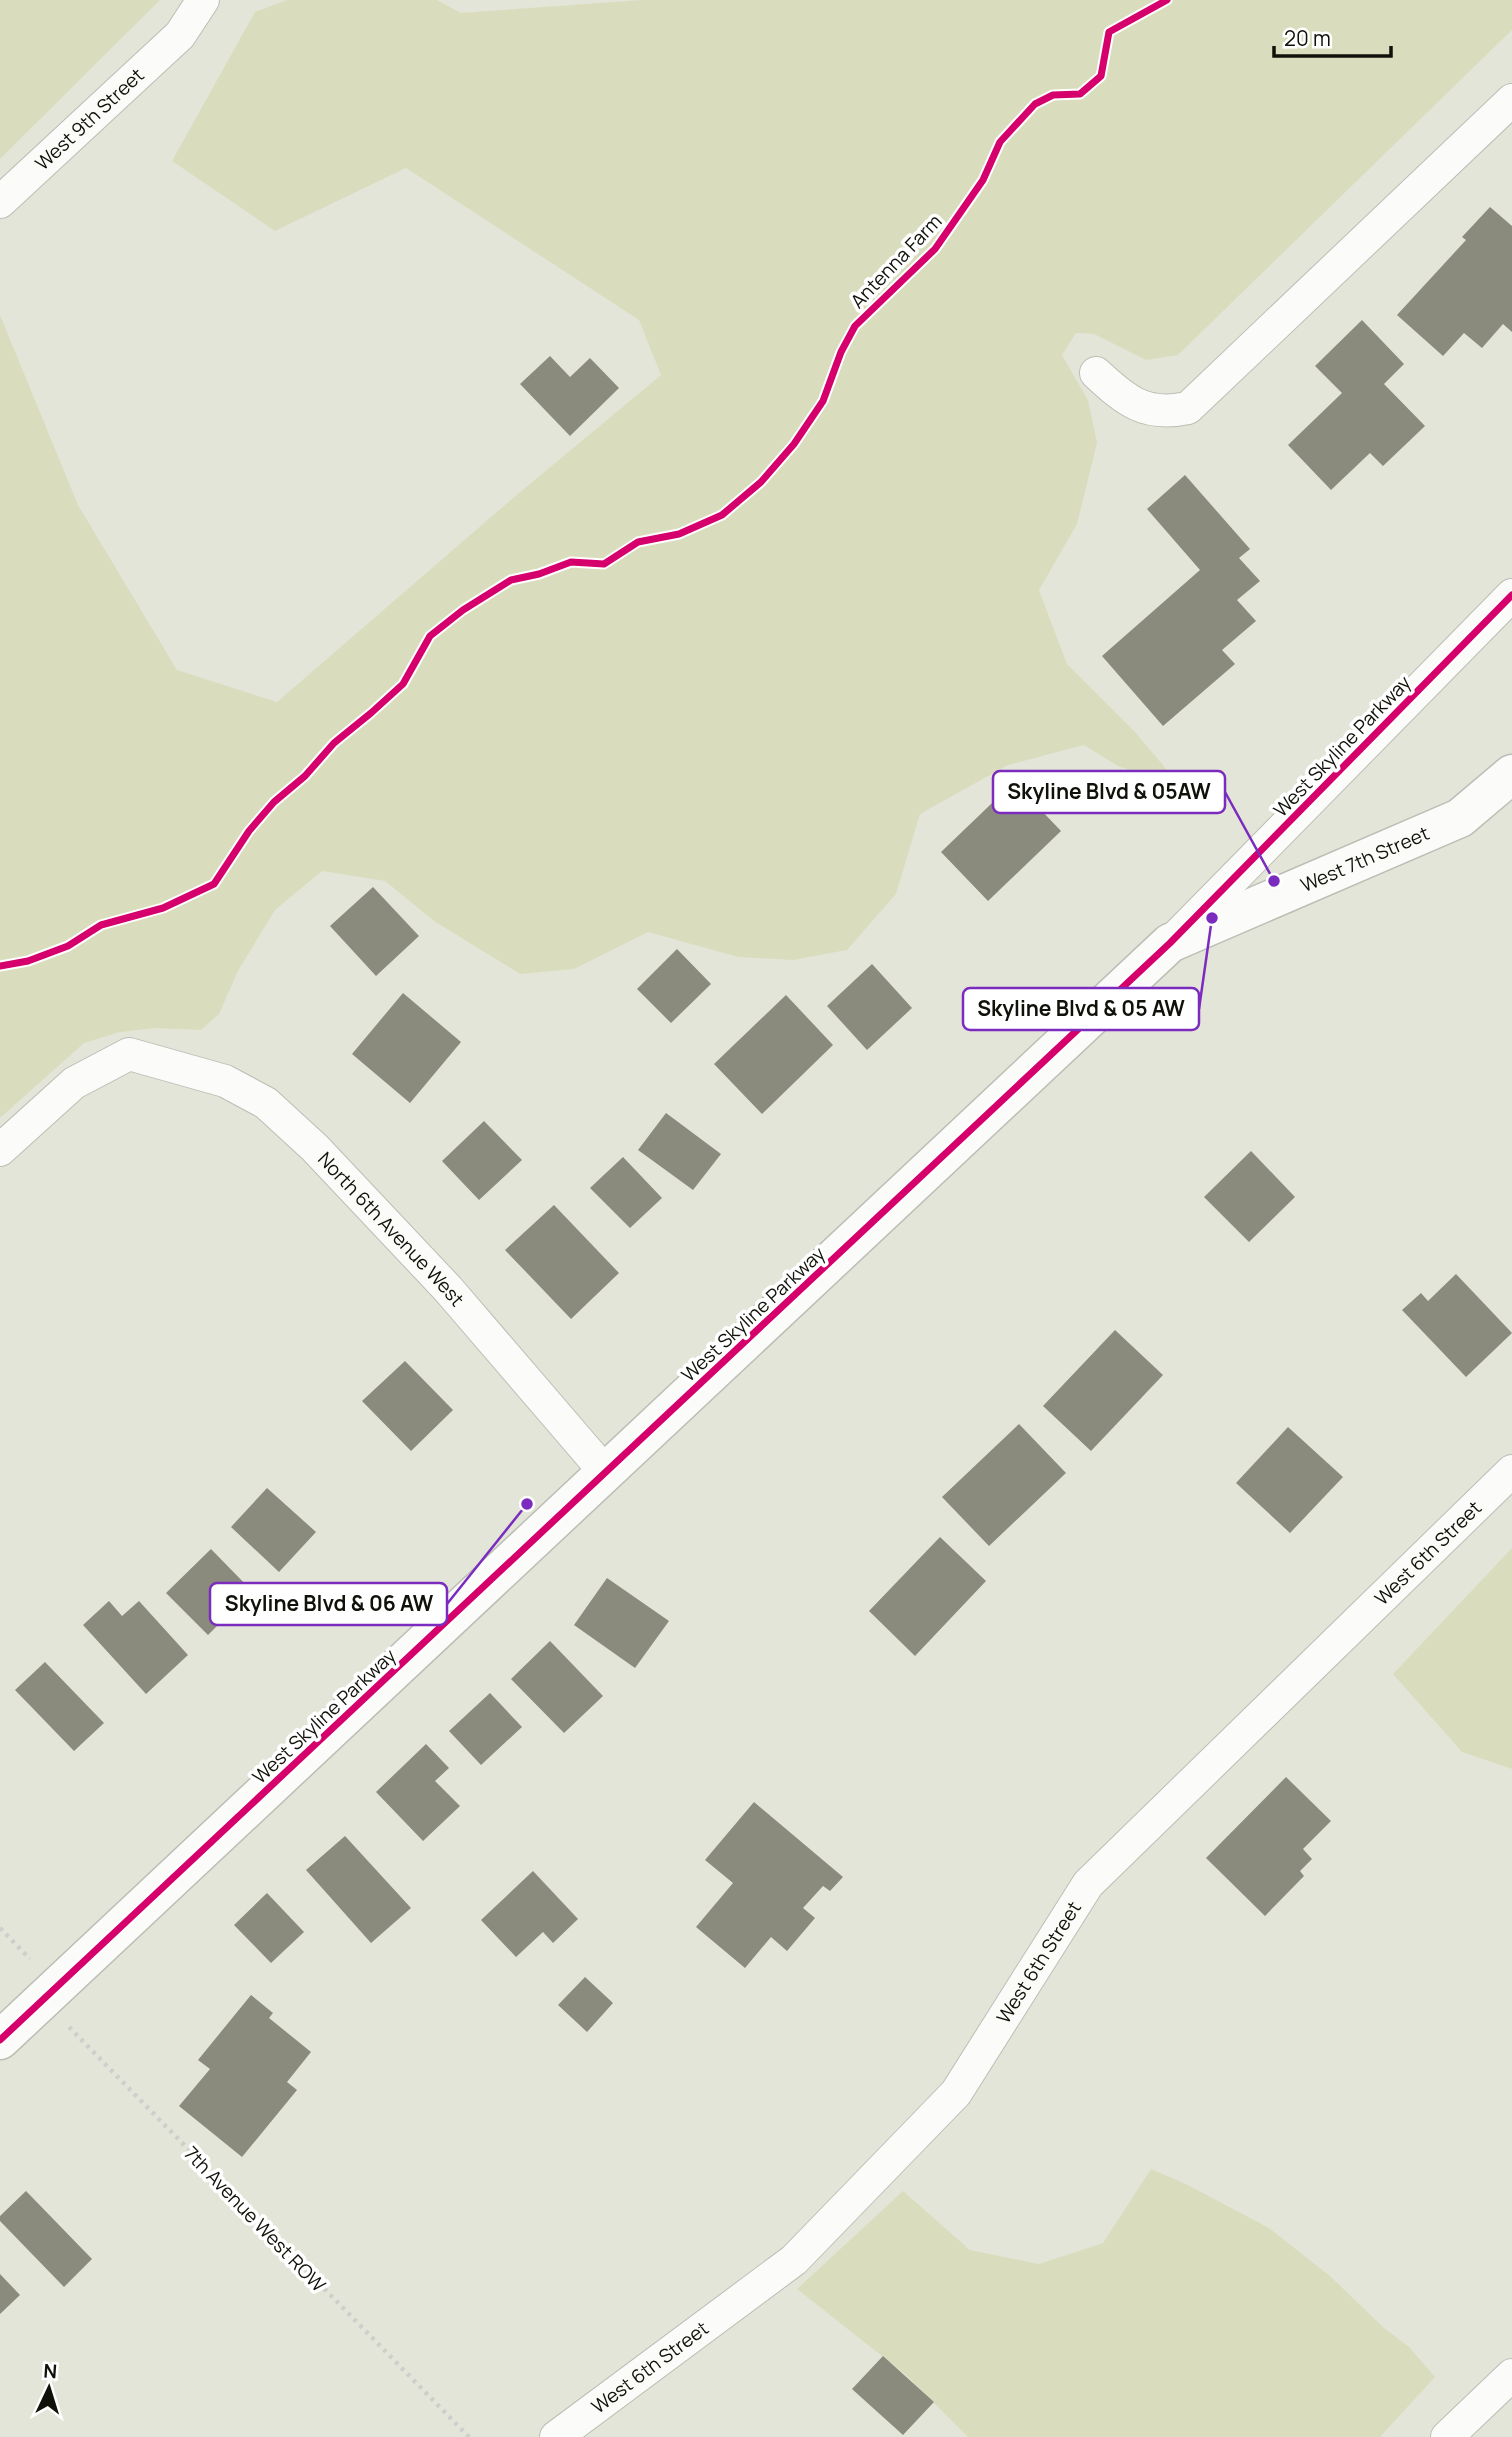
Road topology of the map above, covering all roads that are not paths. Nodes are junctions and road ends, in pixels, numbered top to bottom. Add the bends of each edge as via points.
1 (203, 0) edge
2 (1512, 100) edge
3 (0, 202) edge
4 (1096, 373) dead end
5 (1512, 595) edge
6 (1512, 774) edge
7 (1170, 943) junction
8 (0, 1150) edge
9 (1512, 1471) edge
10 (606, 1473) junction
11 (0, 2040) edge
12 (1508, 2386) edge
13 (556, 2437) edge
14 (1447, 2437) edge

1 - 3 street, West 9th Street via 180,35
2 - 4 street via 1188,408 1168,412 1140,408
5 - 7 street, West Skyline Parkway
6 - 7 street, West 7th Street via 1460,818
7 - 10 street, West Skyline Parkway
8 - 10 street, North 6th Avenue West via 74,1083 129,1054 225,1081 266,1102 448,1289
9 - 13 street, West 6th Street via 1088,1884 956,2093 794,2260
10 - 11 street, West Skyline Parkway
12 - 14 street

